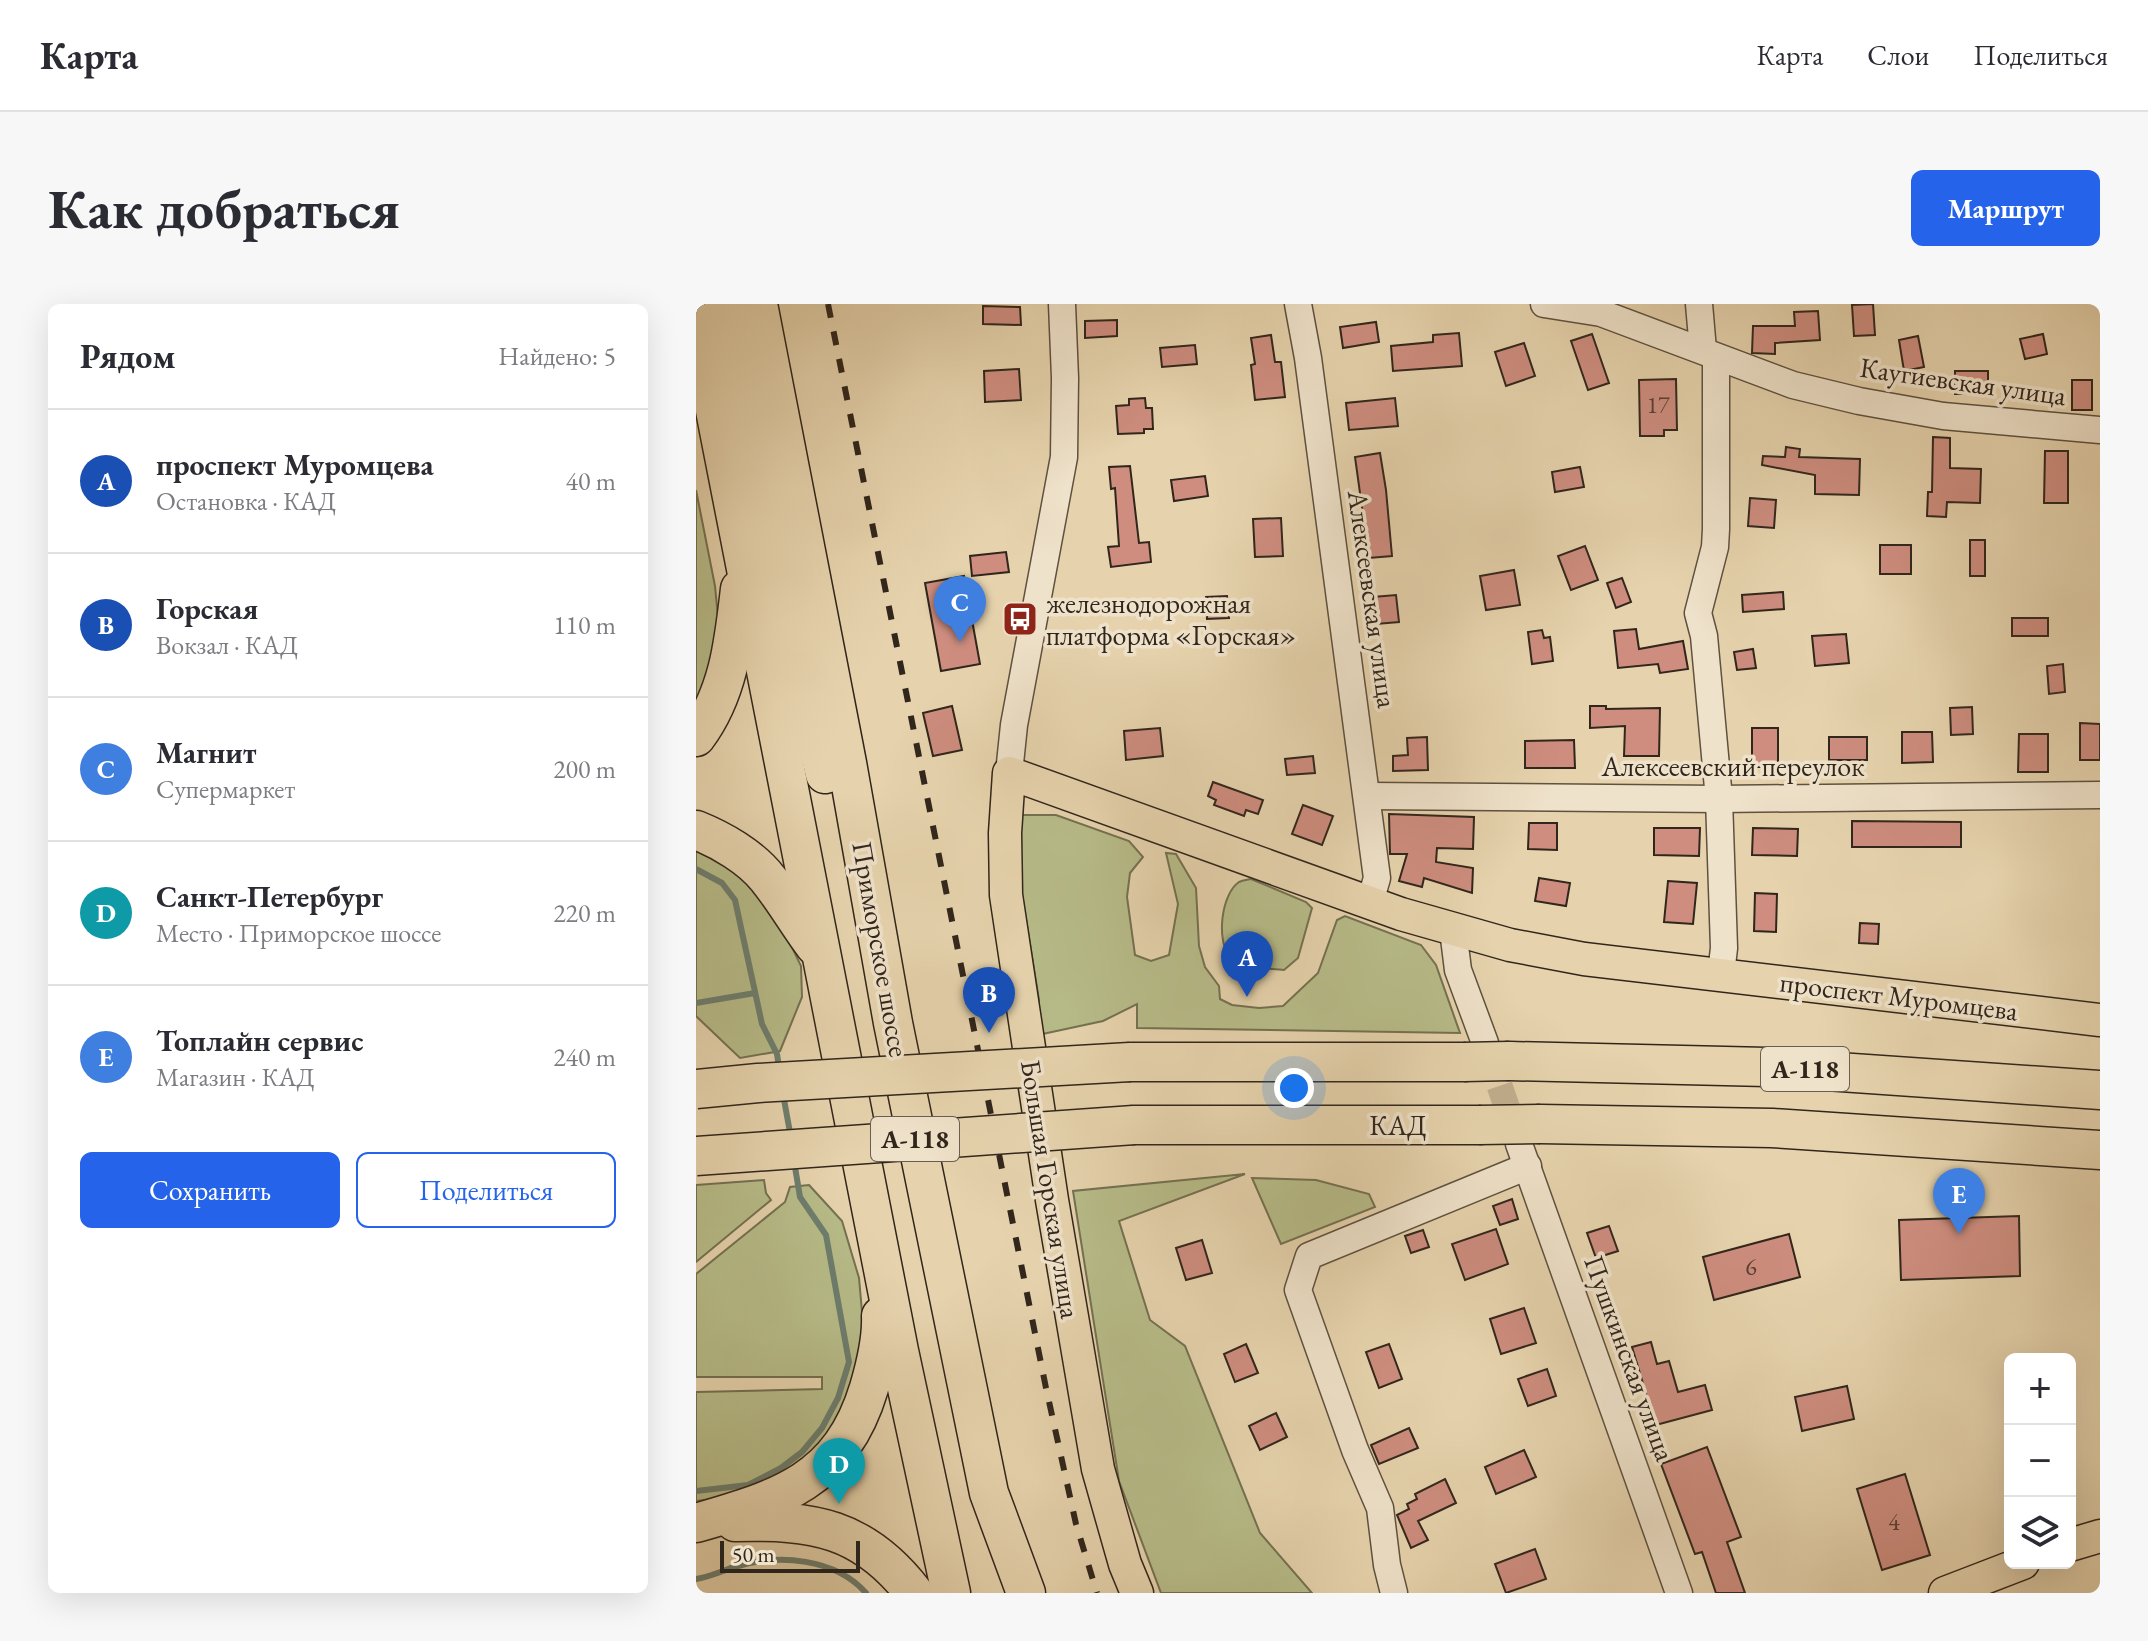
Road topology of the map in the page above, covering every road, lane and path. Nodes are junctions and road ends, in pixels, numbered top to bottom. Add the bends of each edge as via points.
1 (724, 304) edge
2 (758, 304) edge
3 (1062, 304) edge
4 (1298, 304) edge
5 (1544, 304) edge
6 (1699, 304) edge
7 (696, 313) edge
8 (1709, 353) junction
9 (696, 427) edge
10 (2100, 430) edge
11 (731, 492) junction
12 (744, 558) junction
13 (696, 737) edge
14 (1009, 773) junction
15 (2100, 795) edge
16 (1367, 796) junction
17 (1719, 799) junction
18 (696, 830) edge
19 (1370, 902) junction
20 (1453, 930) junction
21 (822, 955) junction
22 (1721, 974) junction
23 (2100, 1020) edge
24 (893, 1023) junction
25 (1486, 1055) junction
26 (696, 1089) edge
27 (2100, 1090) edge
28 (1529, 1145) junction
29 (2100, 1150) edge
30 (696, 1156) edge
31 (878, 1245) junction
32 (989, 1493) junction
33 (696, 1523) edge
34 (2100, 1536) edge
35 (2076, 1543) edge
36 (2007, 1569) edge
37 (914, 1593) edge
38 (951, 1593) edge
39 (1011, 1593) edge
40 (1026, 1593) edge
41 (1137, 1593) edge
42 (1394, 1593) edge
43 (1679, 1593) edge
44 (1945, 1593) edge

1 - 24 highway via 793,640 848,873
2 - 24 highway, Приморское шоссе
3 - 14 street, Большая Горская улица via 1064,457
4 - 16 street, Алексеевская улица
5 - 8 street, Каугиевская улица via 1601,313
6 - 8 street
7 - 11 highway, Приморское шоссе
8 - 10 street, Каугиевская улица via 1793,385 1859,401 1943,416
8 - 17 street via 1716,529 1698,613
9 - 11 highway
11 - 12 highway, Приморское шоссе
12 - 13 highway via 722,692
12 - 21 highway, Приморское шоссе
14 - 19 main road, проспект Муромцева
14 - 41 main road, Большая Горская улица via 1006,895 1047,1170 1098,1469
15 - 17 street, Алексеевский переулок
16 - 17 street, Алексеевский переулок
16 - 19 street, Алексеевская улица via 1377,878
17 - 22 street
18 - 21 highway via 743,856 767,878
19 - 20 main road, проспект Муромцева
20 - 22 main road, проспект Муромцева via 1584,959
20 - 25 street via 1458,970
21 - 31 highway, Приморское шоссе
22 - 23 main road, проспект Муромцева
24 - 32 highway, Приморское шоссе
25 - 26 highway, А-118, bridge via 1130,1062
25 - 27 highway, А-118 via 1767,1067
28 - 29 highway, КАД / А-118 via 1772,1128
28 - 30 highway, КАД / А-118, bridge via 1479,1125 1134,1125
28 - 42 street via 1309,1256 1298,1290 1380,1508
28 - 43 street, Пушкинская улица
31 - 33 highway via 882,1333 851,1431 832,1460 802,1484 771,1500
31 - 38 highway, Приморское шоссе
32 - 39 main road, Приморское шоссе
32 - 40 highway
33 - 37 highway via 798,1522 833,1531 883,1560
34 - 35 main road
36 - 44 main road

